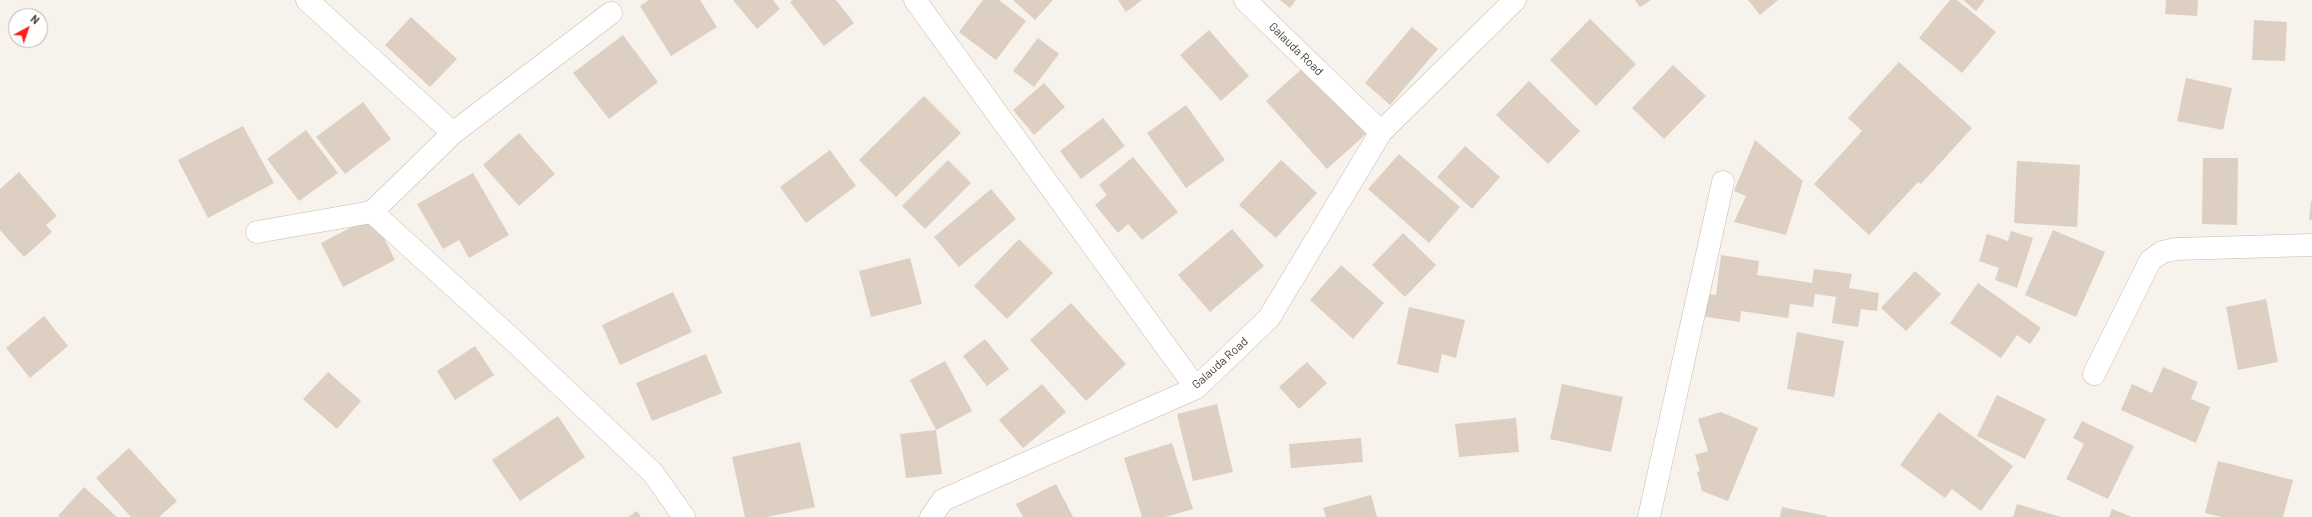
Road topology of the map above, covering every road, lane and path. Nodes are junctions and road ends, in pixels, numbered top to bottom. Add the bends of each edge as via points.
1 (307, 0) edge
2 (915, 0) edge
3 (1245, 0) edge
4 (1515, 0) edge
5 (611, 13) dead end
6 (1381, 132) junction
7 (453, 133) junction
8 (1723, 182) dead end
9 (372, 212) junction
10 (257, 232) dead end
11 (2312, 245) edge
12 (2094, 374) dead end
13 (1196, 388) junction
14 (684, 517) edge
15 (931, 517) edge
16 (1649, 517) edge

1 - 7 street
2 - 13 street
3 - 6 street, Galauda Road
4 - 6 street, Galauda Road
5 - 7 street
6 - 13 street, Galauda Road via 1269,318
7 - 9 street
8 - 16 street
9 - 10 street
9 - 14 street via 514,341 647,468
11 - 12 street via 2176,248 2162,252 2150,261
13 - 15 street, Galauda Road via 943,500

